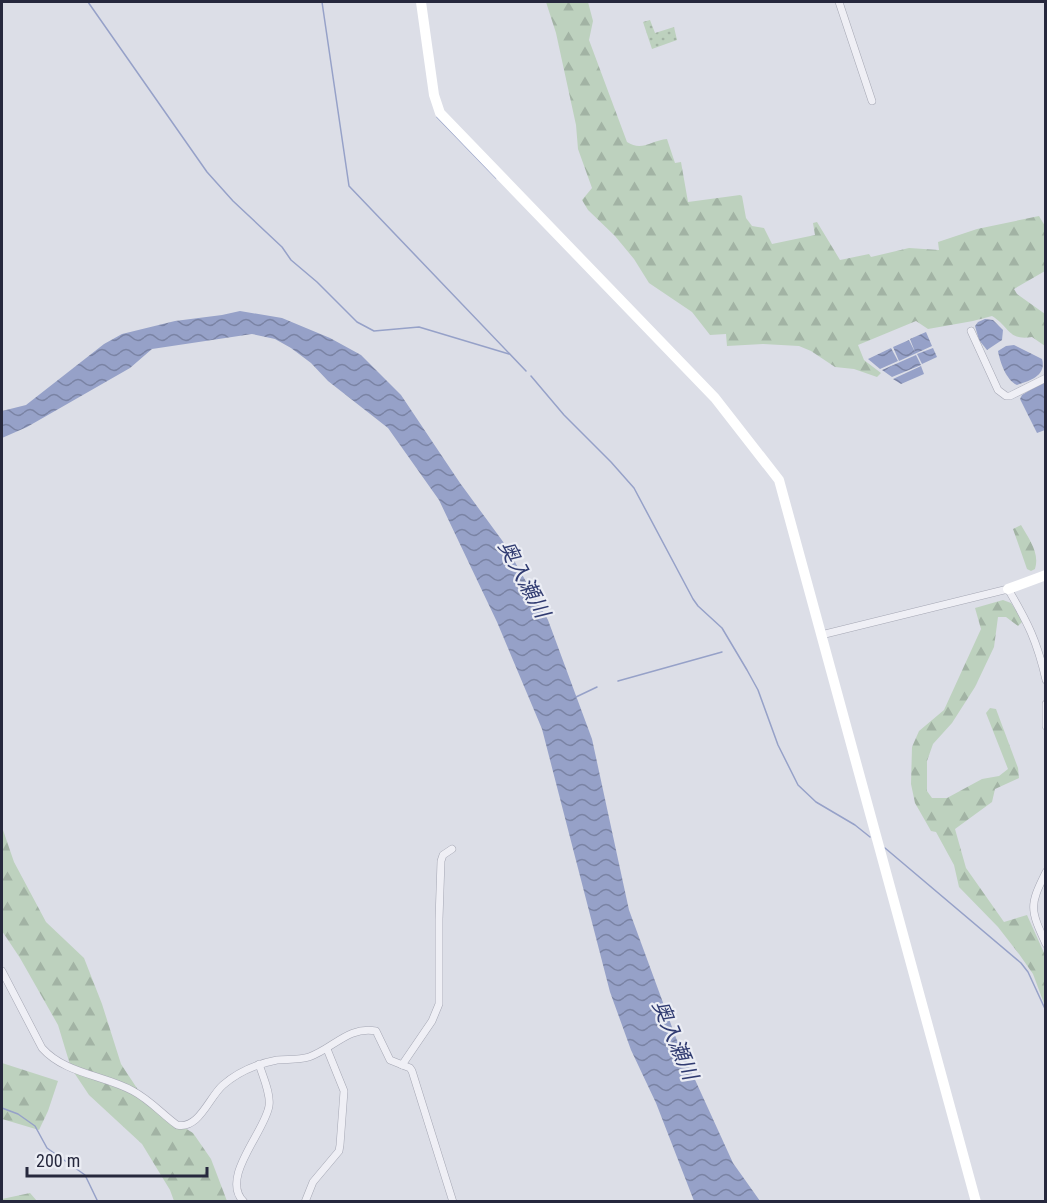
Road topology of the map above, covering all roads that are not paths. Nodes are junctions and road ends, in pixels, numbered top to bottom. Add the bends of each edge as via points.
1 (421, 2) edge
2 (839, 2) edge
3 (872, 101) dead end
4 (971, 331) dead end
5 (1046, 378) edge
6 (1046, 575) edge
7 (1008, 589) junction
8 (821, 635) junction
9 (1046, 680) edge
10 (1046, 704) edge
11 (1046, 726) edge
12 (452, 849) dead end
13 (1046, 872) edge
14 (1046, 944) edge
15 (2, 971) edge
16 (327, 1049) junction
17 (260, 1064) junction
18 (402, 1065) junction
19 (244, 1202) edge
20 (305, 1202) edge
21 (453, 1202) edge
22 (976, 1202) edge

1 - 8 street via 440,113 715,398 776,475
2 - 3 street
4 - 5 street via 998,390 1006,396
6 - 7 street
7 - 8 street
7 - 9 street via 1031,627
8 - 22 street
10 - 11 street
12 - 18 street via 441,861 440,1004
13 - 14 street via 1035,891 1034,906
15 - 17 street via 49,1057 131,1090 177,1125 189,1125 219,1087
16 - 17 street via 305,1058
16 - 18 street via 366,1028 376,1031 388,1057
16 - 20 street via 344,1091 340,1145 313,1182
17 - 19 street via 270,1103 237,1176 236,1185
18 - 21 street via 412,1071

